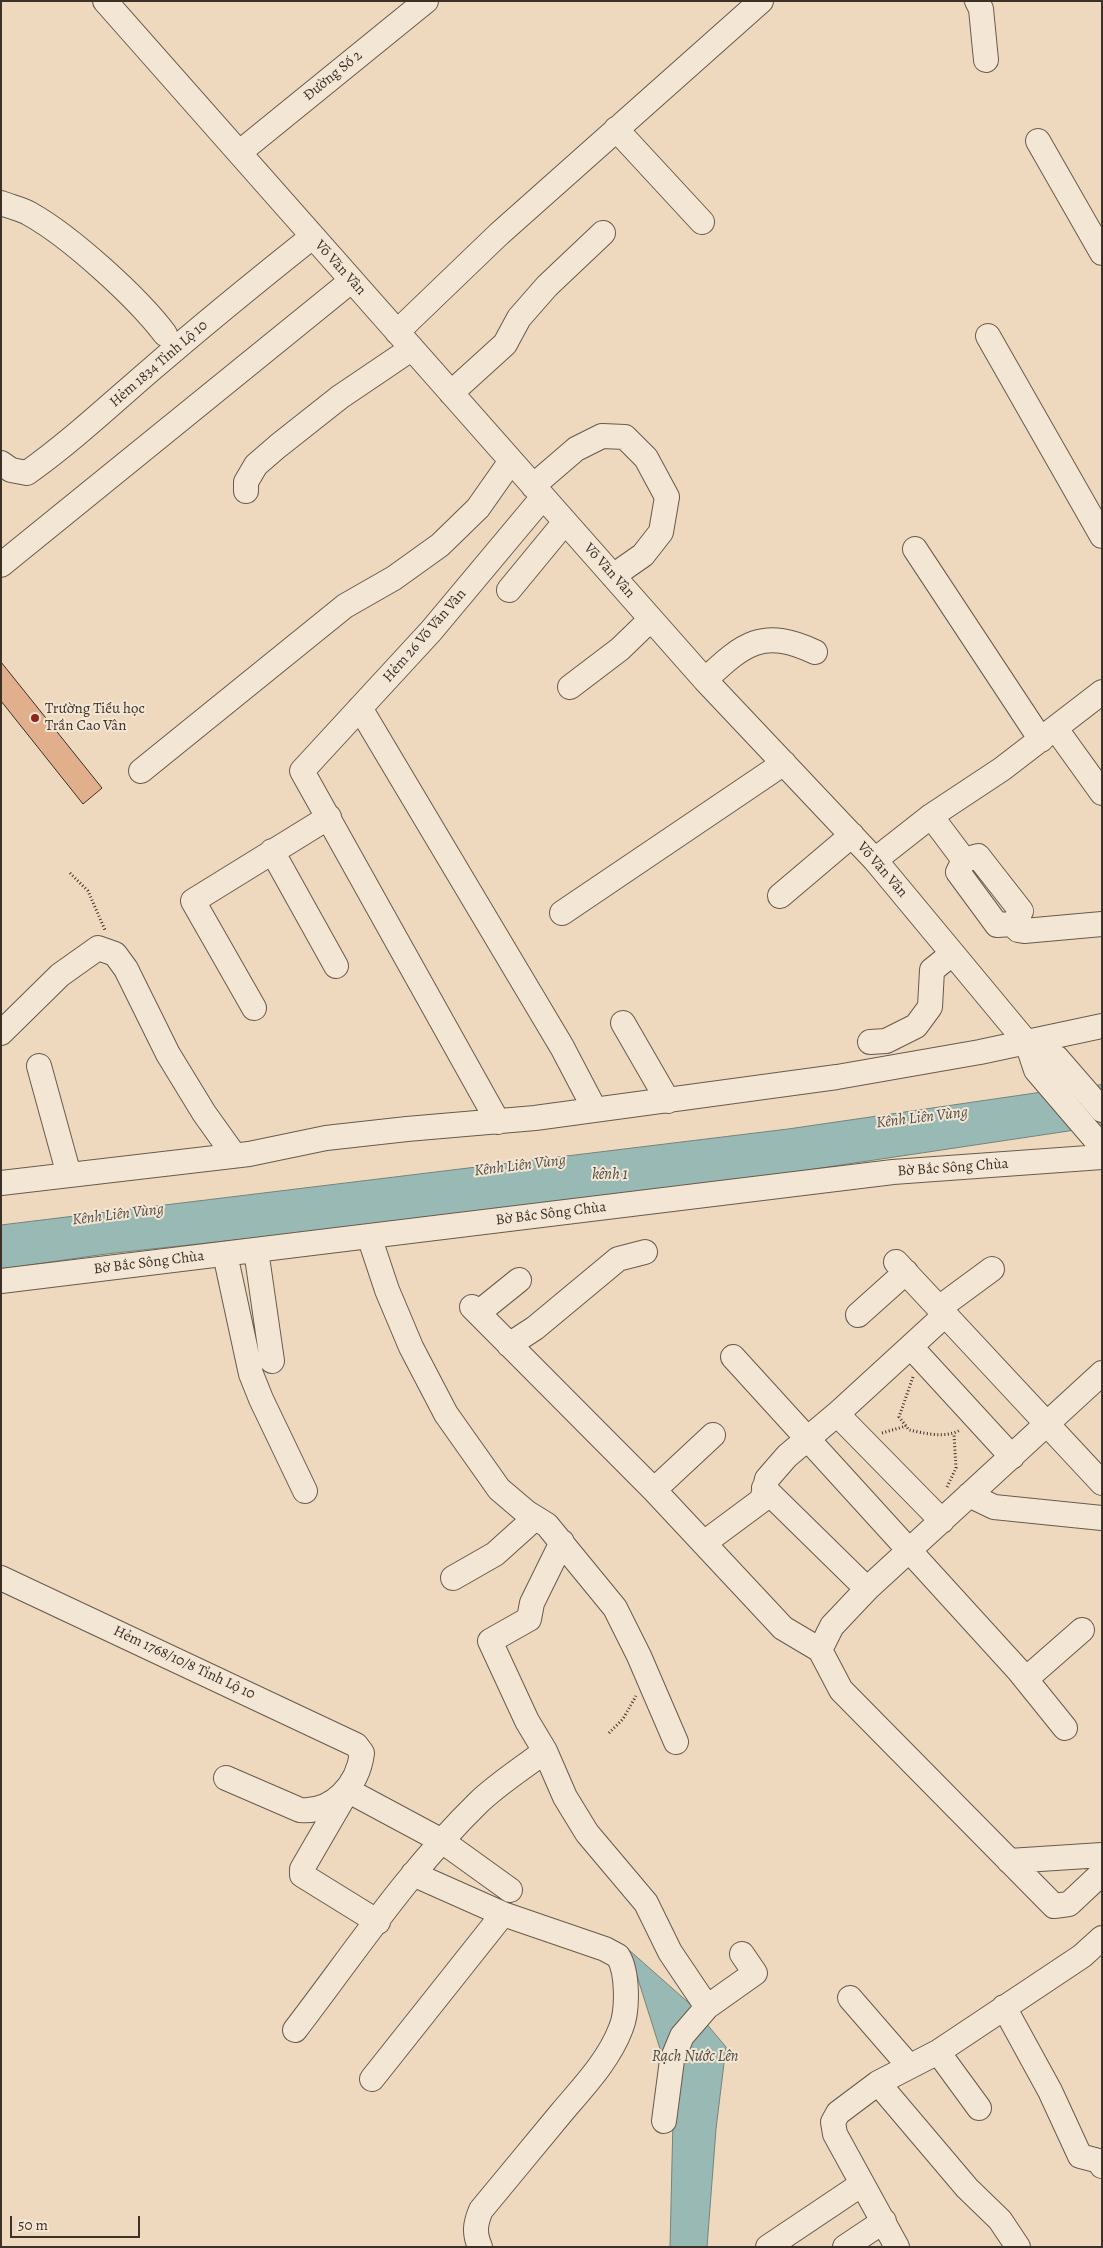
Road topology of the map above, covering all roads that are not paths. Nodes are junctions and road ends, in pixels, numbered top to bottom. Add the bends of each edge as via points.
1 (105, 1) edge
2 (426, 1) edge
3 (761, 1) edge
4 (977, 1) edge
5 (986, 60) dead end
6 (616, 129) junction
7 (1038, 141) dead end
8 (240, 152) junction
9 (1, 203) edge
10 (702, 222) dead end
11 (603, 233) dead end
12 (312, 237) junction
13 (1102, 253) edge
14 (351, 281) junction
15 (165, 334) dead end
16 (988, 336) dead end
17 (404, 340) junction
18 (451, 394) junction
19 (511, 461) junction
20 (1, 462) edge
21 (538, 491) junction
22 (246, 492) dead end
23 (565, 522) junction
24 (1102, 536) edge
25 (914, 549) dead end
26 (1, 565) edge
27 (613, 576) junction
28 (509, 590) dead end
29 (651, 619) junction
30 (815, 652) dead end
31 (705, 680) junction
32 (570, 687) dead end
33 (1102, 692) edge
34 (360, 708) junction
35 (1049, 734) junction
36 (784, 763) junction
37 (141, 771) dead end
38 (1102, 793) edge
39 (328, 816) junction
40 (931, 816) junction
41 (852, 835) junction
42 (272, 851) junction
43 (874, 860) junction
44 (780, 896) dead end
45 (562, 912) dead end
46 (1102, 924) edge
47 (952, 954) junction
48 (336, 966) dead end
49 (254, 1008) dead end
50 (623, 1022) dead end
51 (1102, 1026) edge
52 (1, 1033) edge
53 (870, 1042) dead end
54 (1027, 1043) junction
55 (39, 1066) dead end
56 (668, 1101) junction
57 (595, 1110) junction
58 (1102, 1110) edge
59 (498, 1122) junction
60 (1102, 1150) edge
61 (234, 1155) junction
62 (69, 1175) junction
63 (1, 1183) edge
64 (369, 1236) junction
65 (256, 1250) junction
66 (645, 1252) dead end
67 (225, 1254) junction
68 (992, 1269) dead end
69 (519, 1280) dead end
70 (1, 1281) edge
71 (942, 1312) junction
72 (858, 1315) dead end
73 (510, 1345) junction
74 (917, 1353) junction
75 (733, 1357) dead end
76 (272, 1361) dead end
77 (1102, 1374) edge
78 (837, 1414) junction
79 (1046, 1425) junction
80 (713, 1435) dead end
81 (809, 1438) junction
82 (1012, 1457) junction
83 (1102, 1483) edge
84 (764, 1488) junction
85 (654, 1490) junction
86 (305, 1491) dead end
87 (969, 1495) junction
88 (934, 1514) junction
89 (535, 1518) junction
90 (1102, 1518) edge
91 (562, 1542) junction
92 (704, 1543) junction
93 (910, 1550) junction
94 (1, 1578) edge
95 (453, 1578) dead end
96 (867, 1589) junction
97 (1082, 1630) dead end
98 (820, 1650) junction
99 (1026, 1679) junction
100 (1065, 1728) dead end
101 (676, 1742) dead end
102 (545, 1751) junction
103 (226, 1778) dead end
104 (346, 1792) junction
105 (442, 1841) junction
106 (1102, 1855) edge
107 (1009, 1861) junction
108 (1102, 1873) edge
109 (414, 1874) junction
110 (510, 1890) dead end
111 (503, 1914) junction
112 (378, 1922) junction
113 (1102, 1938) edge
114 (742, 1954) dead end
115 (850, 1998) dead end
116 (1004, 2007) junction
117 (707, 2008) junction
118 (295, 2030) dead end
119 (938, 2052) junction
120 (909, 2066) junction
121 (372, 2079) dead end
122 (878, 2084) junction
123 (979, 2108) dead end
124 (664, 2121) dead end
125 (1102, 2144) edge
126 (1080, 2156) junction
127 (1102, 2166) edge
128 (862, 2184) junction
129 (884, 2221) junction
130 (480, 2247) edge
131 (768, 2247) edge
132 (845, 2247) edge
133 (897, 2247) edge
134 (1018, 2247) edge

1 - 8 street, Võ Văn Vân
2 - 8 street, Đường Số 2
3 - 6 street
4 - 5 street via 981,9
6 - 10 street
6 - 17 street via 499,234
7 - 13 street
8 - 12 street, Võ Văn Vân
9 - 15 street via 29,213 62,236 133,299
11 - 18 street via 547,286 519,318 505,344
12 - 14 street, Võ Văn Vân
12 - 20 street, Hẻm 1834 Tỉnh Lộ 10 via 235,297 92,422 27,473 11,470
14 - 17 street, Võ Văn Vân
14 - 26 street
16 - 24 street
17 - 18 street, Võ Văn Vân
17 - 22 street via 256,465 246,482
18 - 19 street, Võ Văn Vân
19 - 21 street, Võ Văn Vân
19 - 37 street via 478,508 440,545 394,578 345,606
21 - 23 street, Võ Văn Vân
21 - 27 street via 576,449 602,436 624,437 646,458 667,497 661,532 643,555
21 - 34 street, Hẻm 26 Võ Văn Vân via 431,631
23 - 27 street, Võ Văn Vân
23 - 28 street
25 - 35 street
27 - 29 street, Võ Văn Vân
29 - 31 street, Võ Văn Vân
29 - 32 street via 620,649
30 - 31 street via 791,641 753,642 735,652
31 - 36 street, Võ Văn Vân
33 - 35 street
34 - 39 street, Hẻm 26 Võ Văn Vân via 302,771
34 - 57 street via 562,1047
35 - 38 street
35 - 40 street
36 - 41 street, Võ Văn Vân
36 - 45 street
39 - 42 street
39 - 59 street
40 - 43 street
40 - 46 street via 964,860 978,856 1021,911 1013,924 1018,930
41 - 43 street, Võ Văn Vân
41 - 44 street
42 - 48 street
42 - 49 street via 192,901
43 - 47 street, Võ Văn Vân
47 - 53 street via 932,970 930,1007 916,1026 886,1042
47 - 54 street, Võ Văn Vân
50 - 56 street
51 - 54 street
52 - 61 street via 60,975 98,948 115,954 126,969 168,1054
54 - 56 street via 837,1077
54 - 58 street via 1057,1058
54 - 60 street, Võ Văn Vân via 1036,1070
55 - 62 street
56 - 57 street
57 - 59 street
59 - 61 street via 326,1138
60 - 64 street, Bờ Bắc Sông Chùa
61 - 62 street
62 - 63 street
64 - 65 street, Bờ Bắc Sông Chùa
64 - 89 street via 411,1347 446,1414 499,1489
65 - 67 street, Bờ Bắc Sông Chùa
65 - 76 street
66 - 73 street via 618,1259
67 - 70 street, Bờ Bắc Sông Chùa
67 - 86 street via 251,1374
68 - 71 street
69 - 73 street via 475,1310
71 - 72 street via 901,1267
71 - 74 street
71 - 79 street
73 - 85 street
74 - 78 street
74 - 82 street
75 - 81 street
77 - 79 street
78 - 81 street
78 - 88 street
79 - 82 street
79 - 83 street
80 - 85 street
81 - 84 street via 767,1478
81 - 93 street
82 - 87 street
84 - 92 street via 762,1500
84 - 96 street
85 - 92 street
87 - 88 street
87 - 90 street via 994,1507
88 - 93 street
89 - 91 street via 547,1525
89 - 95 street via 496,1554
91 - 101 street via 614,1608 639,1656
91 - 102 street via 532,1602 529,1620 490,1641 527,1721
92 - 98 street via 783,1628
93 - 96 street
93 - 99 street
94 - 104 street, Hẻm 1768/10/8 Tỉnh Lộ 10 via 356,1745 362,1754 361,1761
96 - 98 street via 832,1626
97 - 99 street
98 - 107 street via 841,1690
99 - 100 street
102 - 105 street via 492,1790
102 - 117 street via 565,1797 587,1833 646,1903 670,1952
103 - 104 street via 300,1810 312,1812
104 - 105 street
104 - 112 street via 302,1869 302,1875
105 - 109 street
105 - 110 street
106 - 107 street
107 - 108 street via 1054,1906 1069,1904
109 - 111 street
109 - 112 street
111 - 121 street
111 - 130 street via 618,1956 626,2010 617,2037 600,2066 481,2210 476,2223
112 - 118 street
113 - 116 street via 1082,1956
114 - 117 street via 755,1973
115 - 120 street
116 - 119 street
116 - 126 street
117 - 124 street via 682,2036 672,2060
119 - 120 street
119 - 123 street
120 - 122 street
122 - 128 street via 838,2113 833,2122 835,2134
122 - 134 street via 967,2188 1000,2220
125 - 126 street
126 - 127 street via 1099,2161
128 - 129 street
128 - 131 street
129 - 132 street
129 - 133 street

